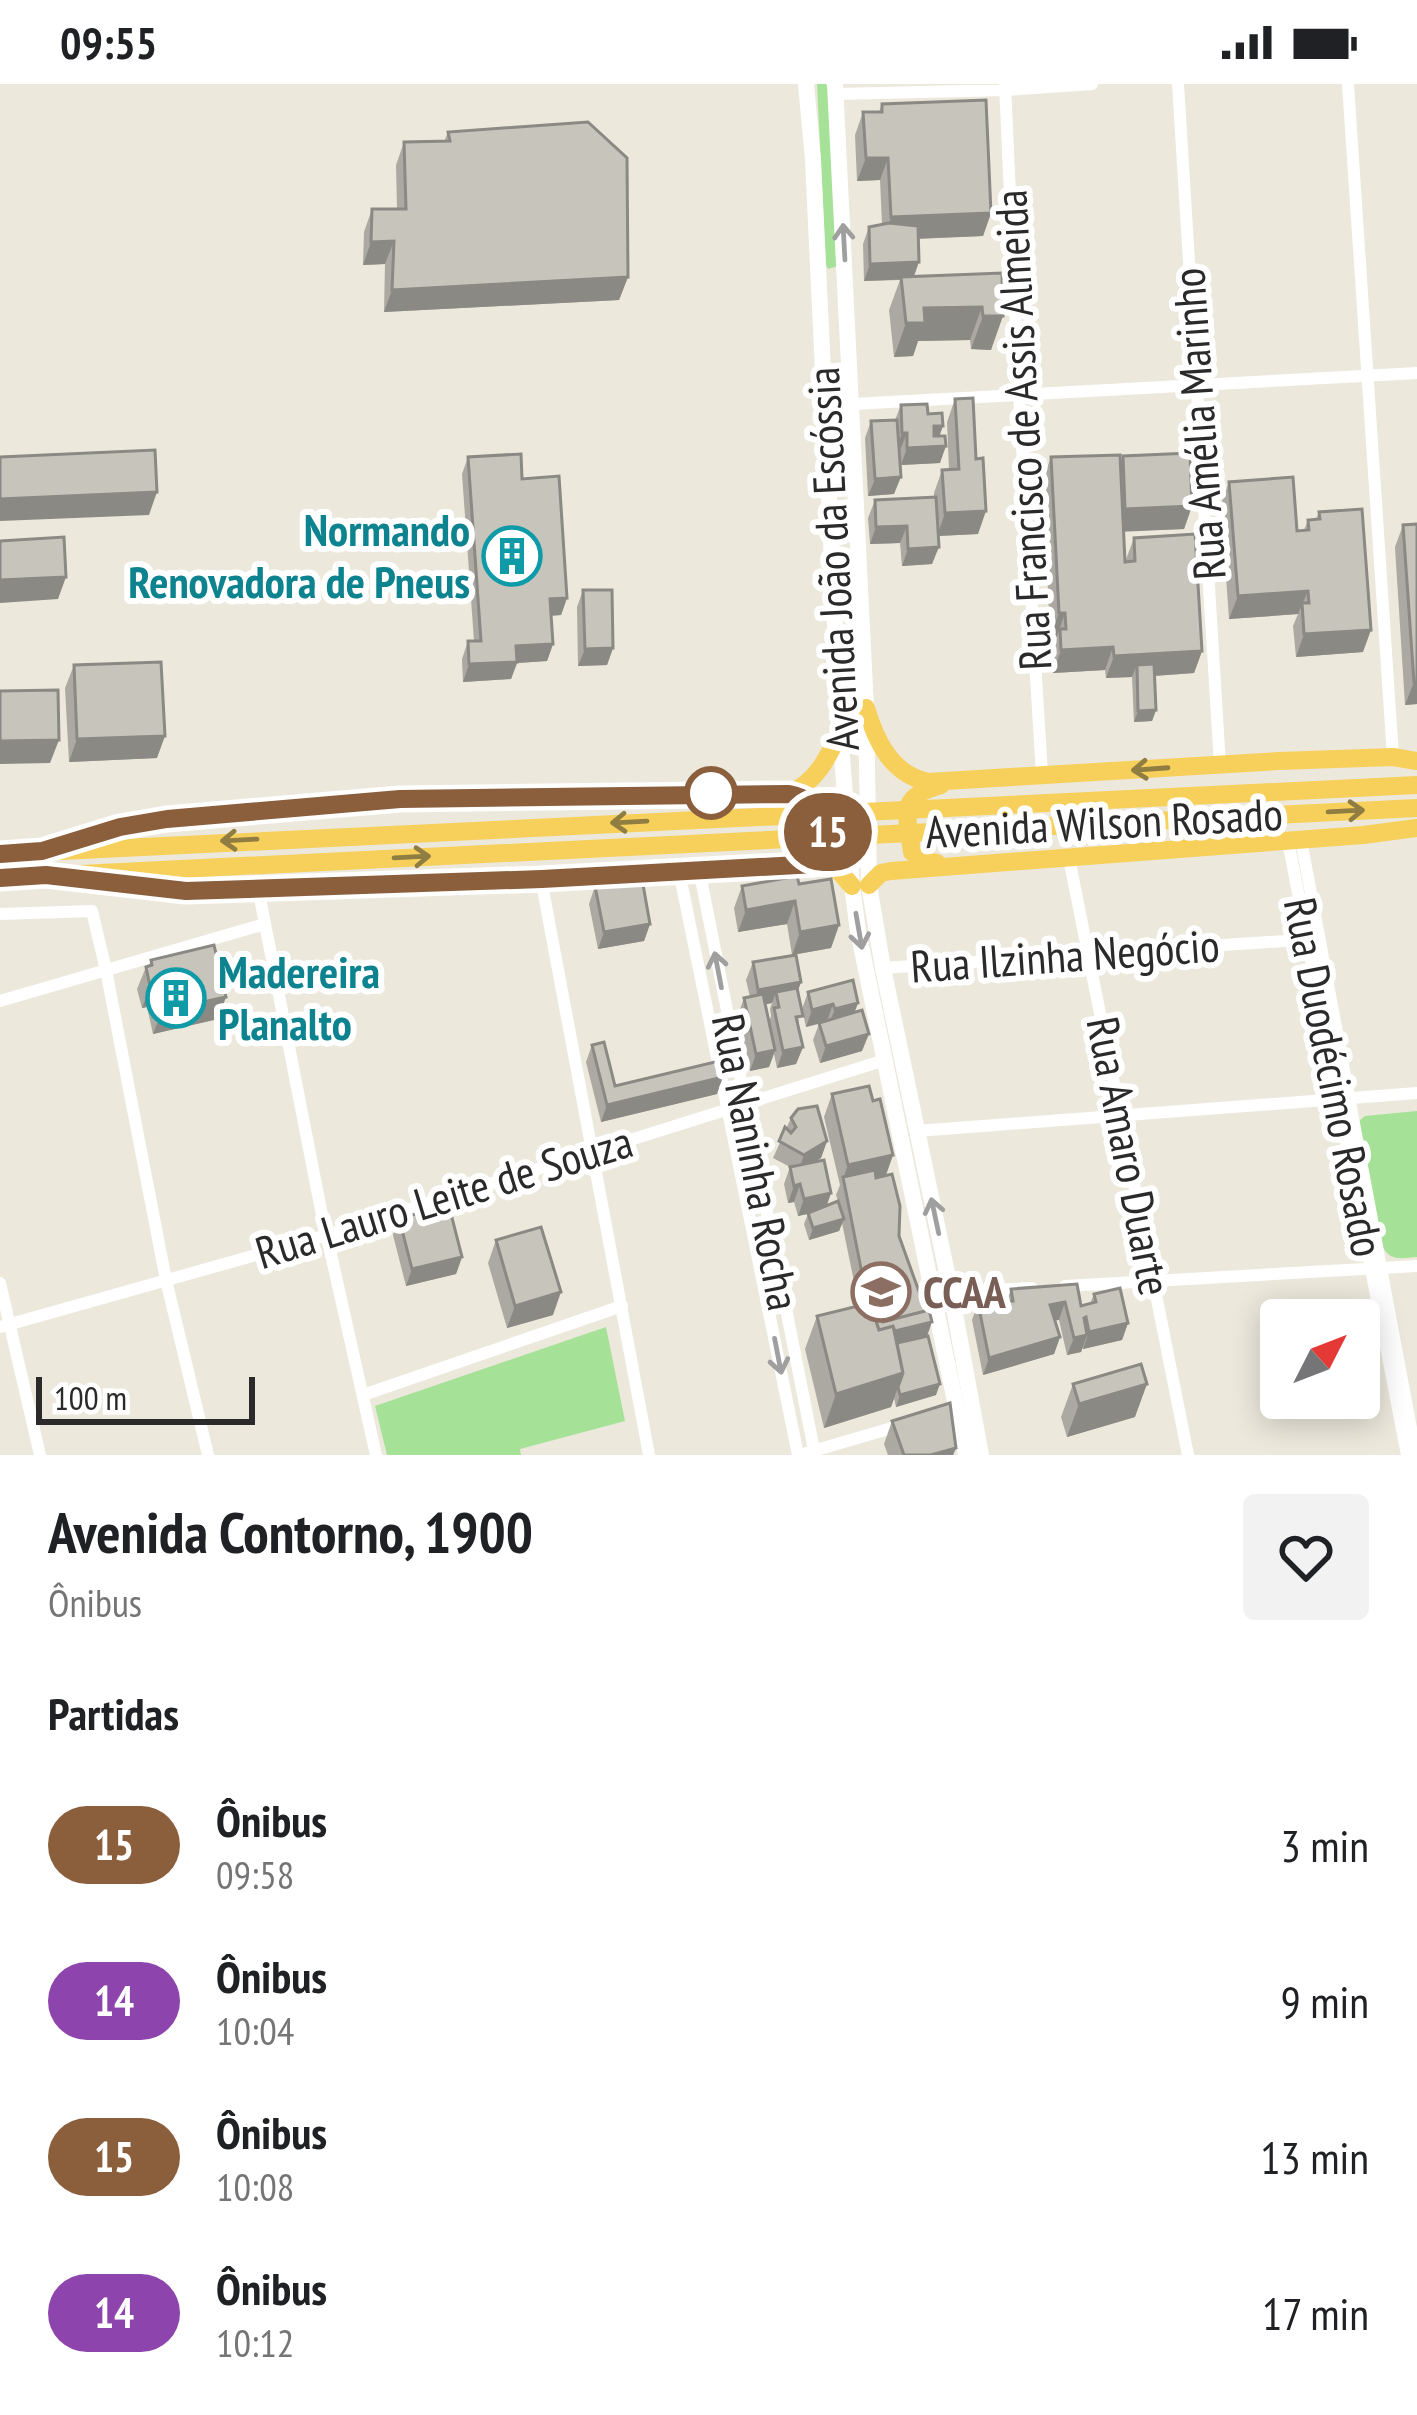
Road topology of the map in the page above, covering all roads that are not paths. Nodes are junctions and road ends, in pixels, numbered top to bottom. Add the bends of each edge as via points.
1 (806, 84) edge
2 (1092, 84) edge
3 (1178, 84) edge
4 (1348, 84) edge
5 (1005, 87) edge
6 (836, 89) edge
7 (819, 280) junction
8 (850, 358) junction
9 (1417, 373) edge
10 (1368, 376) junction
11 (1196, 386) junction
12 (1019, 395) junction
13 (853, 404) junction
14 (827, 440) junction
15 (858, 532) junction
16 (866, 708) junction
17 (841, 731) junction
18 (1393, 757) junction
19 (1417, 759) edge
20 (1220, 765) junction
21 (1042, 776) junction
22 (957, 781) junction
23 (1417, 785) edge
24 (789, 794) junction
25 (1417, 808) edge
26 (1417, 828) edge
27 (1295, 840) junction
28 (42, 851) junction
29 (2, 852) edge
30 (1069, 858) junction
31 (816, 864) junction
32 (957, 866) junction
33 (689, 870) junction
34 (46, 875) junction
35 (0, 878) edge
36 (542, 879) junction
37 (860, 886) junction
38 (258, 888) junction
39 (0, 914) edge
40 (265, 924) junction
41 (1314, 938) junction
42 (1089, 954) junction
43 (883, 968) junction
44 (106, 970) junction
45 (0, 1000) edge
46 (885, 1060) junction
47 (1417, 1094) edge
48 (1344, 1099) junction
49 (744, 1105) junction
50 (729, 1110) junction
51 (1122, 1115) junction
52 (917, 1131) junction
53 (593, 1152) junction
54 (327, 1235) junction
55 (1417, 1266) edge
56 (1376, 1268) junction
57 (166, 1280) junction
58 (1153, 1281) junction
59 (0, 1282) edge
60 (951, 1292) junction
61 (622, 1306) junction
62 (5, 1325) edge
63 (363, 1395) junction
64 (964, 1407) junction
65 (937, 1415) edge
66 (916, 1421) edge
67 (806, 1454) edge
68 (40, 1455) edge
69 (208, 1455) edge
70 (376, 1455) edge
71 (649, 1455) edge
72 (966, 1455) edge
73 (981, 1455) edge
74 (1188, 1455) edge
75 (1412, 1455) edge

1 - 7 main road, Avenida João da Escóssia
2 - 5 street
3 - 11 street, Rua Amélia Marinho
4 - 10 street
5 - 6 street
5 - 12 street, Rua Francisco de Assis Almeida
8 -> 6 main road, Avenida João da Escóssia
7 - 8 main road via 837,286
7 - 14 main road, Avenida João da Escóssia
8 - 13 main road, Avenida João da Escóssia
9 - 10 street
10 - 11 street
10 - 18 street
11 - 12 street
11 - 20 street, Rua Amélia Marinho
12 - 13 street
12 - 21 street, Rua Francisco de Assis Almeida
13 - 15 main road, Avenida João da Escóssia
14 - 15 main road via 841,531
14 - 17 main road, Avenida João da Escóssia
15 - 16 main road, Avenida João da Escóssia
16 - 22 highway via 896,766 916,779
16 - 37 main road, Avenida João da Escóssia
17 - 24 highway via 819,771
17 - 37 main road, Avenida João da Escóssia
18 - 19 highway
18 - 20 highway
20 -> 21 highway
21 - 22 highway
22 - 32 highway via 915,794 908,814 916,857
23 -> 28 highway, Avenida Wilson Rosado
24 - 28 highway via 400,799 167,819
24 - 31 highway via 824,816 826,855
34 -> 25 highway, Avenida Wilson Rosado
26 - 27 highway
27 - 30 highway
27 - 41 street, Rua Duodécimo Rosado
28 - 29 highway, Avenida Wilson Rosado
30 - 32 highway
30 - 42 street, Rua Amaro Duarte
31 - 33 highway
31 - 37 highway
32 - 37 highway via 880,873
33 - 36 highway
49 -> 33 street, Rua Naninha Rocha
33 - 50 street, Rua Naninha Rocha
34 - 35 highway, Avenida Wilson Rosado
34 - 38 highway via 186,891
36 - 38 highway
36 - 53 street
37 - 43 main road, Avenida João da Escóssia
37 -> 46 main road, Avenida João da Escóssia
38 - 40 street
39 - 44 street via 92,911
40 - 44 street
40 - 54 street
41 - 42 street, Rua Ilzinha Negócio
41 - 48 street, Rua Duodécimo Rosado
42 - 43 street, Rua Ilzinha Negócio
42 - 51 street, Rua Amaro Duarte
43 - 52 main road, Avenida João da Escóssia
44 - 45 street
44 - 57 street
46 - 49 street, Rua Lauro Leite de Souza
46 - 64 main road, Avenida João da Escóssia
47 - 48 street
48 - 51 street
48 - 56 street, Rua Duodécimo Rosado
49 - 50 street, Rua Lauro Leite de Souza
49 - 67 street, Rua Naninha Rocha
50 - 53 street, Rua Lauro Leite de Souza
50 -> 67 street, Rua Naninha Rocha
51 - 52 street
51 - 58 street, Rua Amaro Duarte
60 -> 52 main road, Avenida João da Escóssia
53 - 54 street, Rua Lauro Leite de Souza
53 - 61 street
54 - 57 street, Rua Lauro Leite de Souza
54 - 63 street
55 - 56 street
56 - 58 street
56 - 75 street, Rua Duodécimo Rosado
57 - 62 street, Rua Lauro Leite de Souza
57 - 69 street
58 - 60 street
58 - 74 street, Rua Amaro Duarte
59 - 62 street
60 - 64 main road, Avenida João da Escóssia
61 - 63 street
61 - 71 street
62 - 68 street
63 - 70 street
64 - 65 street
64 - 72 main road, Avenida João da Escóssia
64 - 73 main road, Avenida João da Escóssia
66 - 67 street

